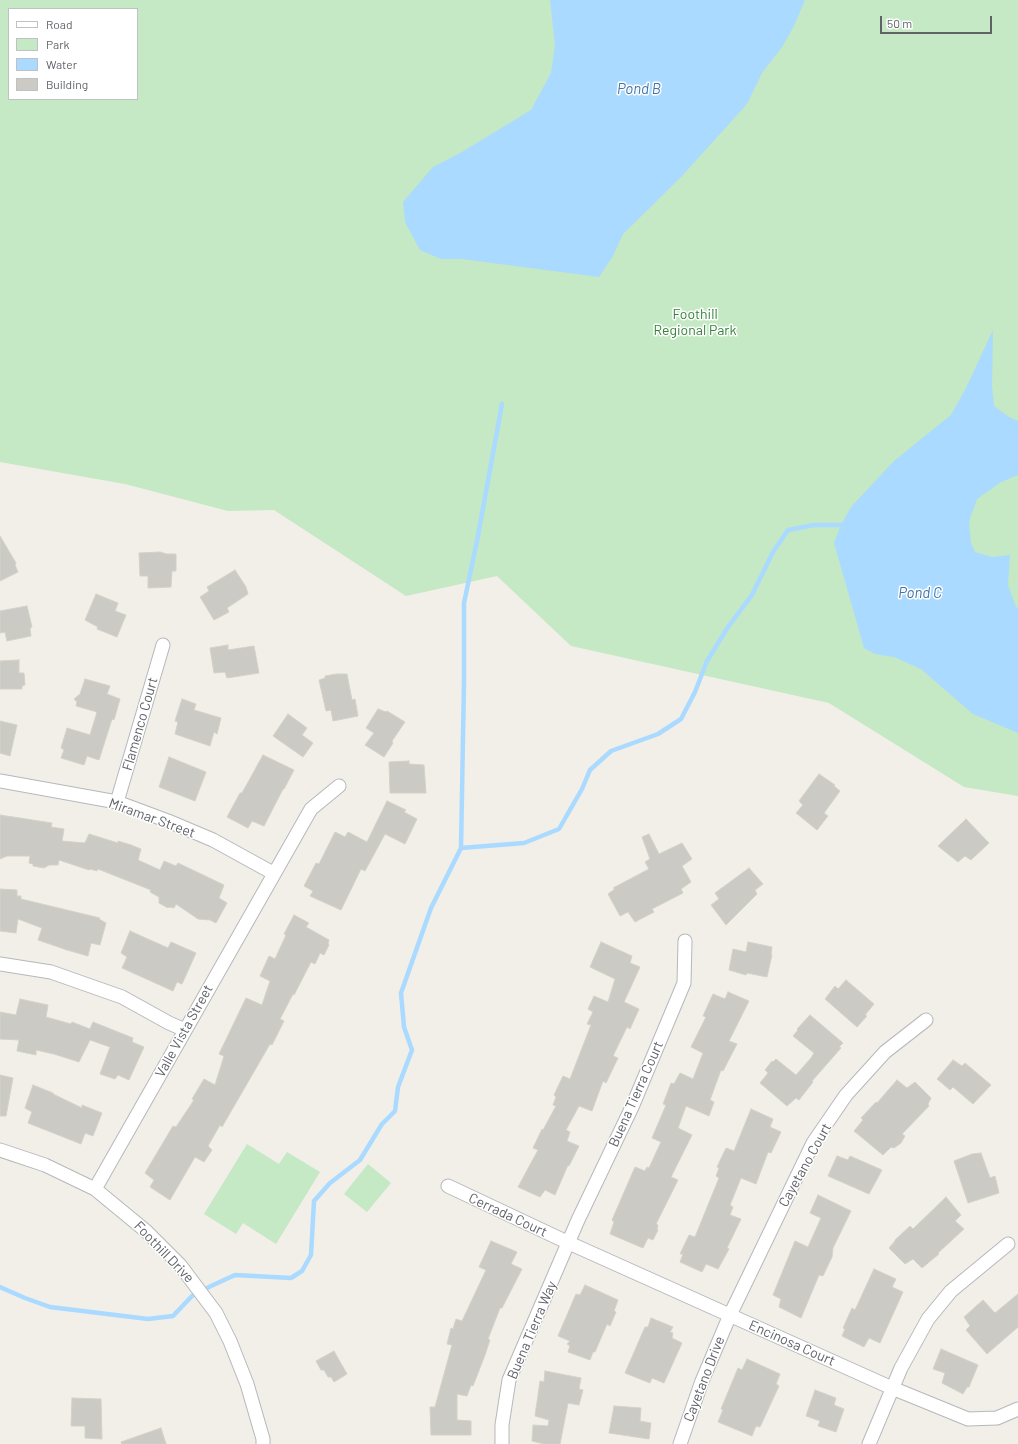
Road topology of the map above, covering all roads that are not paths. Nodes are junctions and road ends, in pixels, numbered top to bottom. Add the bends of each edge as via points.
1 (163, 645) dead end
2 (0, 781) edge
3 (340, 786) dead end
4 (117, 802) junction
5 (273, 873) junction
6 (684, 942) dead end
7 (0, 964) edge
8 (926, 1020) dead end
9 (185, 1030) junction
10 (0, 1150) edge
11 (448, 1186) dead end
12 (95, 1189) junction
13 (569, 1243) junction
14 (1008, 1244) dead end
15 (730, 1315) junction
16 (892, 1388) junction
17 (1018, 1409) edge
18 (263, 1444) edge
19 (502, 1444) edge
20 (680, 1444) edge
21 (869, 1444) edge

1 - 4 street, Flamenco Court
2 - 4 street, Miramar Street
3 - 5 street, Valle Vista Street via 311,809
4 - 5 street, Miramar Street via 213,840
5 - 9 street, Valle Vista Street
6 - 13 street, Buena Tierra Court via 684,983 632,1107
7 - 9 street via 51,972 122,997
8 - 15 street, Cayetano Court via 885,1052 846,1095 813,1143
9 - 12 street, Valle Vista Street
10 - 12 street, Foothill Drive via 45,1166
11 - 13 street, Cerrada Court
12 - 18 street, Foothill Drive via 146,1231 180,1265 216,1313 247,1384
13 - 15 street, Encinosa Court
13 - 19 street, Buena Tierra Way via 509,1380 502,1425
14 - 16 street via 951,1291 932,1313
15 - 16 street, Encinosa Court
15 - 20 street, Cayetano Drive via 702,1381
16 - 17 street, Encinosa Court via 968,1419 997,1418
16 - 21 street

